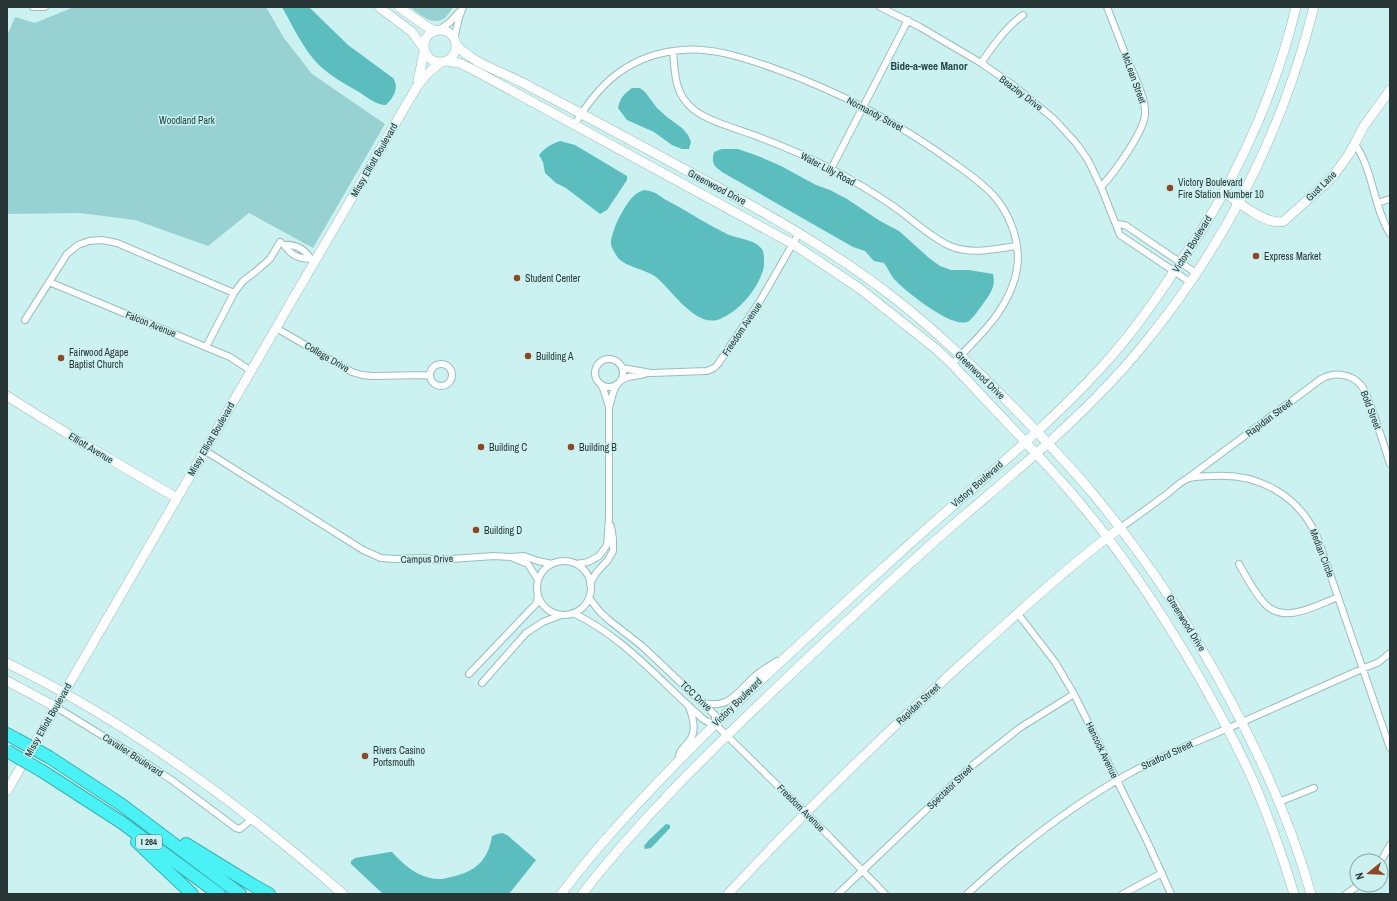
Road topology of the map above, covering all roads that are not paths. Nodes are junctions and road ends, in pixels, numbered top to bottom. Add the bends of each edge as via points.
1 (33, 7) edge
2 (45, 7) edge
3 (379, 7) edge
4 (399, 7) edge
5 (463, 7) edge
6 (880, 7) edge
7 (1107, 7) edge
8 (1296, 7) edge
9 (1314, 7) edge
10 (1023, 15) dead end
11 (908, 20) junction
12 (437, 30) junction
13 (455, 41) junction
14 (424, 49) junction
15 (673, 51) junction
16 (443, 62) junction
17 (981, 63) junction
18 (416, 88) junction
19 (1390, 90) edge
20 (862, 107) junction
21 (581, 114) junction
22 (575, 124) junction
23 (1354, 143) junction
24 (831, 169) junction
25 (1101, 187) junction
26 (1224, 192) junction
27 (1390, 199) edge
28 (1239, 203) junction
29 (1377, 204) junction
30 (1117, 224) junction
31 (799, 233) junction
32 (1390, 234) edge
33 (793, 244) junction
34 (1016, 246) junction
35 (313, 261) junction
36 (1180, 263) junction
37 (1174, 272) junction
38 (1196, 274) junction
39 (49, 282) junction
40 (1190, 282) junction
41 (234, 293) junction
42 (26, 320) dead end
43 (276, 328) junction
44 (206, 347) junction
45 (961, 355) junction
46 (952, 364) junction
47 (622, 368) junction
48 (251, 371) junction
49 (651, 373) junction
50 (430, 376) dead end
51 (1355, 380) joint
52 (619, 383) junction
53 (601, 384) junction
54 (7, 396) edge
55 (609, 408) junction
56 (1036, 432) junction
57 (1025, 442) junction
58 (1048, 443) junction
59 (204, 450) junction
60 (1035, 454) junction
61 (1390, 464) edge
62 (1187, 479) junction
63 (177, 498) junction
64 (609, 518) junction
65 (1120, 528) junction
66 (1107, 538) junction
67 (512, 557) junction
68 (552, 564) junction
69 (577, 564) junction
70 (1239, 564) dead end
71 (538, 580) junction
72 (590, 584) junction
73 (538, 595) junction
74 (1338, 597) junction
75 (589, 598) junction
76 (573, 613) junction
77 (1018, 614) junction
78 (561, 615) junction
79 (1390, 653) edge
80 (787, 654) junction
81 (7, 663) edge
82 (1362, 670) junction
83 (469, 674) dead end
84 (7, 681) edge
85 (482, 684) dead end
86 (64, 693) junction
87 (1074, 694) junction
88 (703, 703) junction
89 (688, 706) junction
90 (56, 707) junction
91 (1242, 722) junction
92 (715, 724) junction
93 (1227, 729) junction
94 (12, 736) edge
95 (726, 736) junction
96 (1390, 748) edge
97 (7, 751) edge
98 (678, 761) junction
99 (1117, 781) junction
100 (1314, 788) dead end
101 (7, 791) edge
102 (78, 793) junction
103 (1279, 802) junction
104 (122, 805) junction
105 (806, 813) junction
106 (252, 819) junction
107 (862, 870) junction
108 (1162, 874) junction
109 (192, 894) edge
110 (219, 894) edge
111 (240, 894) edge
112 (269, 894) edge
113 (342, 894) edge
114 (561, 894) edge
115 (582, 894) edge
116 (728, 894) edge
117 (838, 894) edge
118 (885, 894) edge
119 (966, 894) edge
120 (1123, 894) edge
121 (1171, 894) edge
122 (1294, 894) edge
123 (1311, 894) edge

1 - 2 street
3 - 14 street via 412,32
4 - 12 street via 426,26
5 - 12 street via 456,16
5 - 13 street via 457,23
6 - 11 street, Beazley Drive
7 - 25 street, McLean Street via 1144,103 1145,113 1142,125 1117,168
8 - 26 street, Victory Boulevard via 1265,104
9 - 28 street, Victory Boulevard via 1297,69 1279,118
10 - 17 street via 1006,31
11 - 17 street, Beazley Drive
11 - 20 street
12 - 13 street via 447,32
12 - 14 street via 426,37
13 - 16 street via 454,54
13 - 21 street, Greenwood Drive via 470,57
14 - 16 street via 429,58
14 - 18 street, Missy Elliott Boulevard
15 - 20 street, Normandy Street via 710,51 758,62 815,84
15 - 21 street, Normandy Street via 642,59 618,73 597,92
15 - 24 street, Water Lilly Road via 677,87 681,96 701,115 787,148
16 - 18 street, Missy Elliott Boulevard via 427,74
16 - 22 street, Greenwood Drive via 459,63 472,69
17 - 25 street, Beazley Drive via 1042,108 1065,130 1088,160
18 - 35 street, Missy Elliott Boulevard
19 - 23 street, Gust Lane
20 - 24 street
20 - 34 street, Normandy Street via 936,150 988,191 1003,209 1014,234
21 - 22 street, Normandy Street
21 - 31 street, Greenwood Drive
22 - 33 street, Greenwood Drive
23 - 28 street, Gust Lane via 1334,175 1284,221 1276,223 1266,219
23 - 29 street via 1363,157
24 - 34 street, Water Lilly Road via 893,206 952,247 983,251
25 - 30 street, Beazley Drive
26 - 28 street, Gust Lane
26 - 36 street, Victory Boulevard
27 - 29 street
28 - 38 street, Victory Boulevard
29 - 32 street
30 - 36 street via 1125,226
30 - 37 street, Beazley Drive via 1120,235
31 - 33 street, Freedom Avenue
31 - 45 street, Greenwood Drive via 898,301
33 - 46 street, Greenwood Drive via 859,288
33 - 49 street, Freedom Avenue via 760,301 714,368 707,371
34 - 45 street, Normandy Street via 1018,258 1010,293 996,317
35 - 41 street via 302,259 290,252 282,243 270,260 243,280
35 - 43 street, Missy Elliott Boulevard
36 - 37 street, Victory Boulevard
36 - 38 street
37 - 40 street, Beazley Drive
37 - 56 street, Victory Boulevard via 1141,320 1111,357
38 - 40 street, Victory Boulevard
39 - 41 street via 67,254 78,245 102,240 117,243
39 - 42 street
39 - 44 street, Falcon Avenue
40 - 58 street, Victory Boulevard via 1161,323 1117,375
41 - 44 street
43 - 48 street, Missy Elliott Boulevard
43 - 50 street, College Drive via 352,372 372,376
44 - 48 street, Falcon Avenue via 230,357
45 - 46 street, Normandy Street
45 - 56 street, Greenwood Drive
46 - 57 street, Greenwood Drive
47 - 49 street, Freedom Avenue
47 - 52 street, Freedom Avenue
47 - 53 street, Freedom Avenue via 616,361 602,361 595,373
48 - 59 street, Missy Elliott Boulevard
49 - 52 street, Freedom Avenue via 628,377
51 - 61 street, Bold Street via 1366,392
51 - 62 street, Rapidan Street via 1340,374 1321,379
52 - 53 street, Freedom Avenue via 609,387
52 - 55 street, Freedom Avenue
53 - 55 street, Freedom Avenue
54 - 63 street, Elliott Avenue
55 - 64 street, Freedom Avenue
56 - 57 street, Victory Boulevard
56 - 58 street, Greenwood Drive
57 - 60 street, Greenwood Drive
57 - 80 street, Victory Boulevard
58 - 60 street, Victory Boulevard
58 - 65 street, Greenwood Drive
59 - 63 street, Missy Elliott Boulevard
59 - 67 street, Campus Drive via 363,550 381,558 437,560
60 - 66 street, Greenwood Drive
60 - 95 street, Victory Boulevard via 950,527
62 - 65 street, Median Circle
62 - 74 street, Median Circle via 1220,475 1248,478 1271,487 1290,499 1314,528
63 - 86 street, Missy Elliott Boulevard
64 - 69 street, Freedom Avenue via 607,545 599,556
64 - 72 street, Freedom Avenue via 613,551
65 - 66 street, Rapidan Street
65 - 91 street, Greenwood Drive via 1191,629
66 - 77 street, Rapidan Street
66 - 93 street, Greenwood Drive via 1142,585 1180,644
67 - 68 street, Campus Drive via 524,556
67 - 71 street, Campus Drive via 528,564
68 - 69 street via 564,561
68 - 71 street via 545,568
69 - 72 street via 589,577
70 - 74 street via 1266,606 1278,612 1293,613
71 - 73 street
72 - 75 street
73 - 78 street via 544,607
73 - 83 street via 536,604
74 - 82 street, Median Circle
75 - 76 street
75 - 88 street, TCC Drive via 600,612 642,646
76 - 78 street
76 - 89 street, TCC Drive via 615,639
77 - 87 street, Hancock Avenue via 1055,662
77 - 105 street, Rapidan Street via 916,704
78 - 85 street via 543,622 526,634
79 - 82 street, Stratford Street
80 - 88 street via 755,675 728,702 712,705
80 - 92 street, Victory Boulevard
81 - 86 street, Cavalier Boulevard
82 - 91 street, Stratford Street
82 - 96 street, Median Circle
84 - 90 street, Cavalier Boulevard
86 - 90 street, Missy Elliott Boulevard
86 - 106 street, Cavalier Boulevard via 148,742
87 - 99 street, Hancock Avenue
87 - 107 street, Spectator Street via 1021,727 986,754
88 - 92 street, TCC Drive via 715,715
89 - 92 street, TCC Drive via 708,722
89 - 98 street via 694,720 694,730 690,740 680,750
90 - 101 street, Missy Elliott Boulevard
90 - 106 street, Cavalier Boulevard via 138,757 236,828
91 - 93 street, Stratford Street
91 - 103 street, Greenwood Drive
92 - 95 street, Freedom Avenue
92 - 98 street, Victory Boulevard
93 - 99 street, Stratford Street via 1175,751
93 - 122 street, Greenwood Drive via 1255,784
94 - 104 highway, I 264, bridge
95 - 105 street, Freedom Avenue
95 - 115 street, Victory Boulevard via 626,840
97 - 102 highway, I 264, bridge
98 - 114 street, Victory Boulevard via 595,850
99 - 108 street, Hancock Avenue
99 - 119 street, Stratford Street via 1037,834
100 - 103 street
102 - 109 highway via 140,844
102 - 110 highway, I 264
103 - 123 street, Greenwood Drive via 1300,856
104 - 111 highway, I 264
104 - 112 highway
105 - 107 street, Freedom Avenue
105 - 116 street, Rapidan Street
106 - 113 street, Cavalier Boulevard
107 - 117 street, Spectator Street
107 - 118 street, Freedom Avenue
108 - 120 street
108 - 121 street, Hancock Avenue

